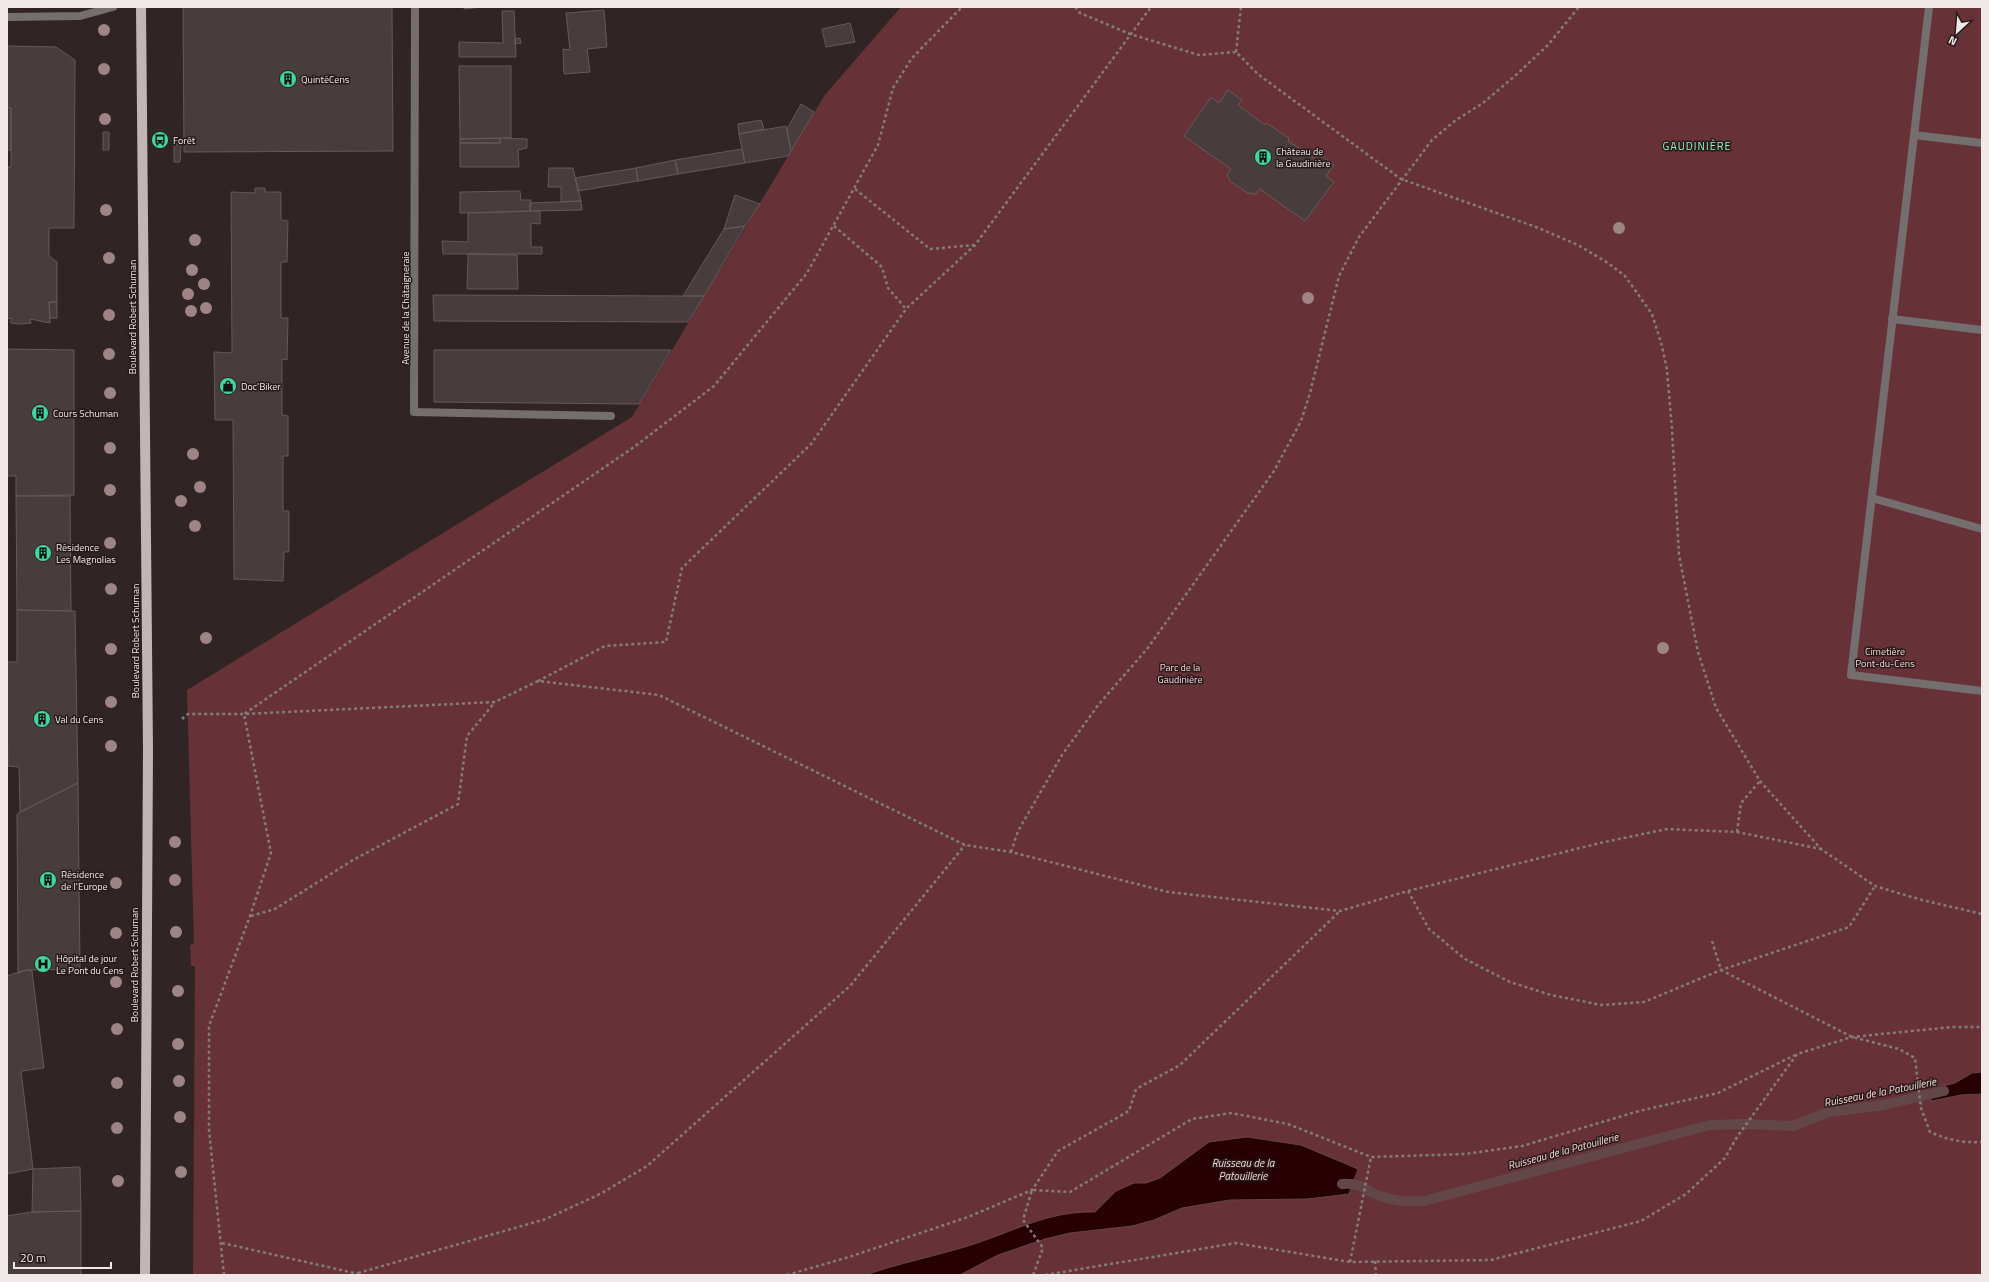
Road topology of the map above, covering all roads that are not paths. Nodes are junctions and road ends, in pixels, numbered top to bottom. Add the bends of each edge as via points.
1 (113, 7) edge
2 (141, 7) edge
3 (415, 7) edge
4 (1929, 7) edge
5 (7, 17) edge
6 (1914, 135) junction
7 (1982, 143) edge
8 (1892, 319) junction
9 (1982, 330) edge
10 (610, 416) dead end
11 (1872, 498) junction
12 (1982, 529) edge
13 (1982, 691) edge
14 (145, 1275) edge

1 - 5 street via 80,16
2 - 14 main road, Boulevard Robert Schuman via 148,742
3 - 10 street, Avenue de la Châtaigneraie via 414,412
4 - 6 street
6 - 7 street
6 - 8 street
8 - 9 street
8 - 11 street
11 - 12 street
11 - 13 street via 1851,675

